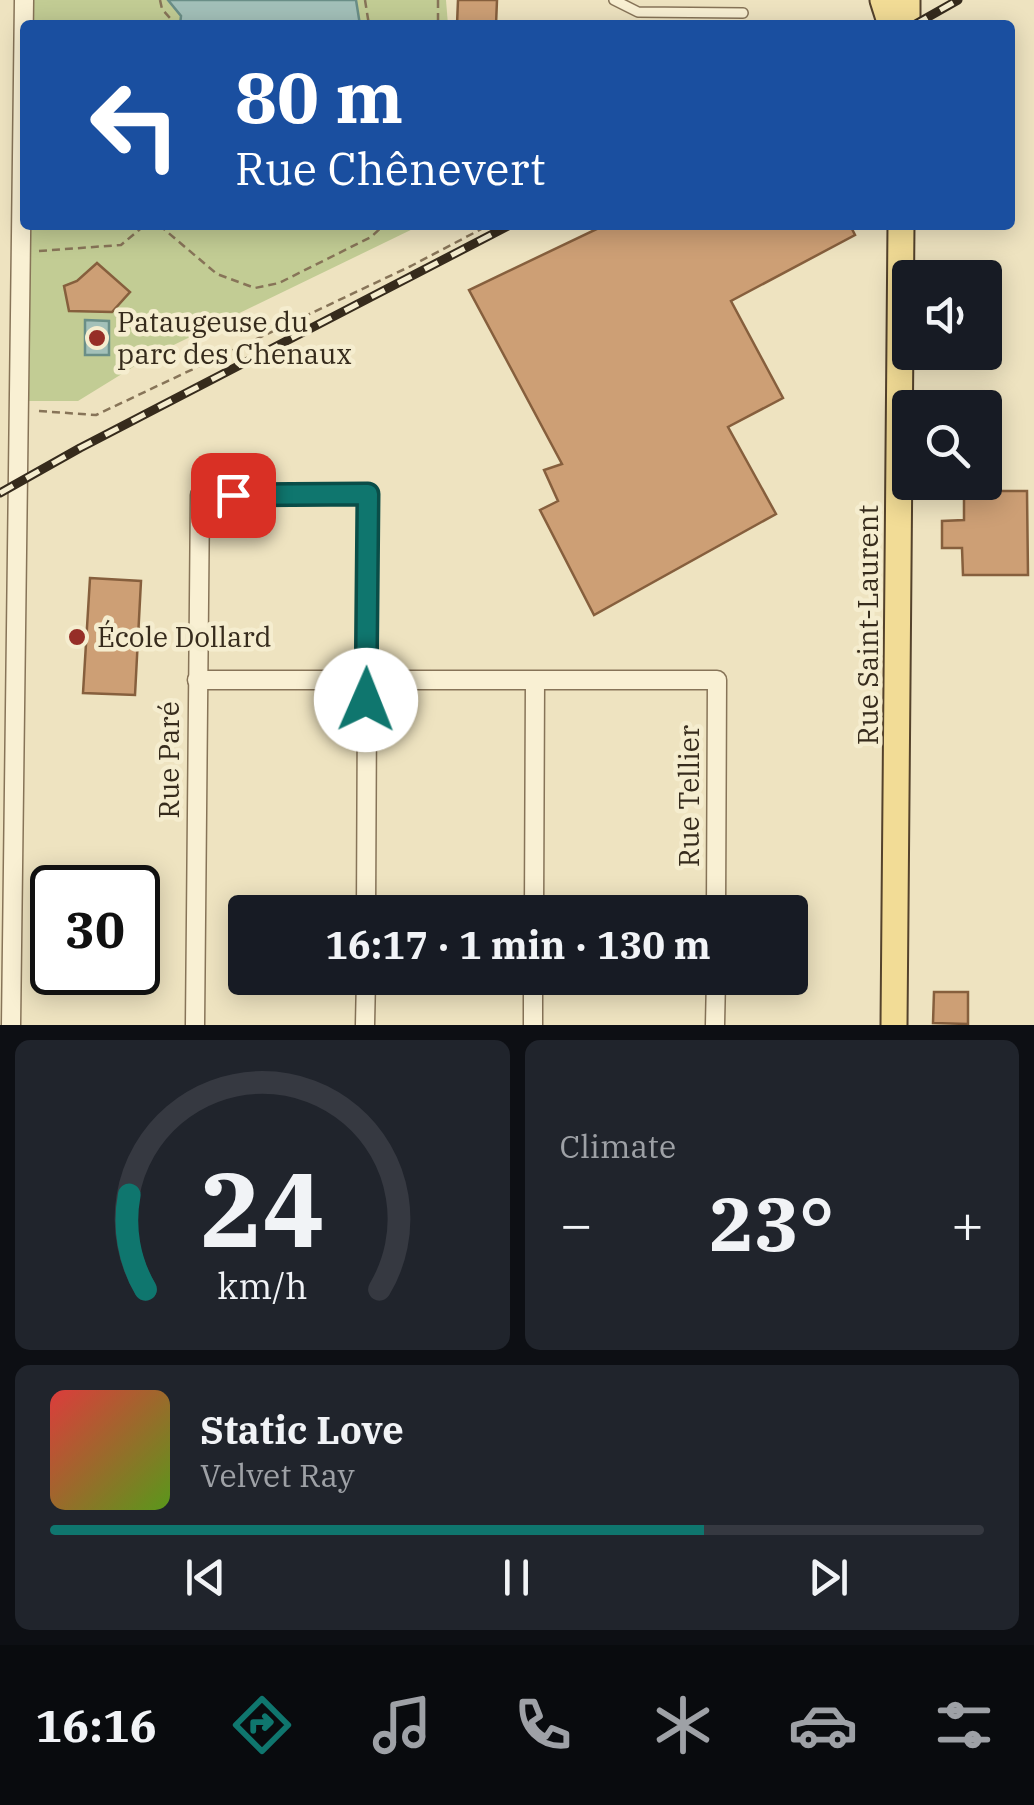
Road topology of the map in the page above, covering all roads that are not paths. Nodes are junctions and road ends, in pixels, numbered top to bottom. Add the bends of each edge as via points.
1 (614, 0) edge
2 (882, 0) edge
3 (743, 13) dead end
4 (904, 15) edge
5 (20, 230) edge
6 (901, 230) edge
7 (9, 409) edge
8 (197, 680) junction
9 (367, 680) junction
10 (536, 680) junction
11 (366, 895) edge
12 (534, 895) edge
13 (716, 895) edge
14 (366, 995) edge
15 (533, 995) edge
16 (716, 995) edge
17 (11, 1025) edge
18 (195, 1025) edge
19 (365, 1025) edge
20 (533, 1025) edge
21 (716, 1025) edge
22 (894, 1025) edge

1 - 3 lane via 638,12
2 - 4 main road
5 - 7 street
6 - 22 main road, Rue Saint-Laurent
7 - 17 street
8 - 9 street
8 - 9 street, Rue Paré via 200,496 368,494
8 - 18 street, Rue Paré
9 - 10 street
9 - 11 street
10 - 12 street
10 - 13 street, Rue Tellier via 717,680
14 - 19 street
15 - 20 street
16 - 21 street

